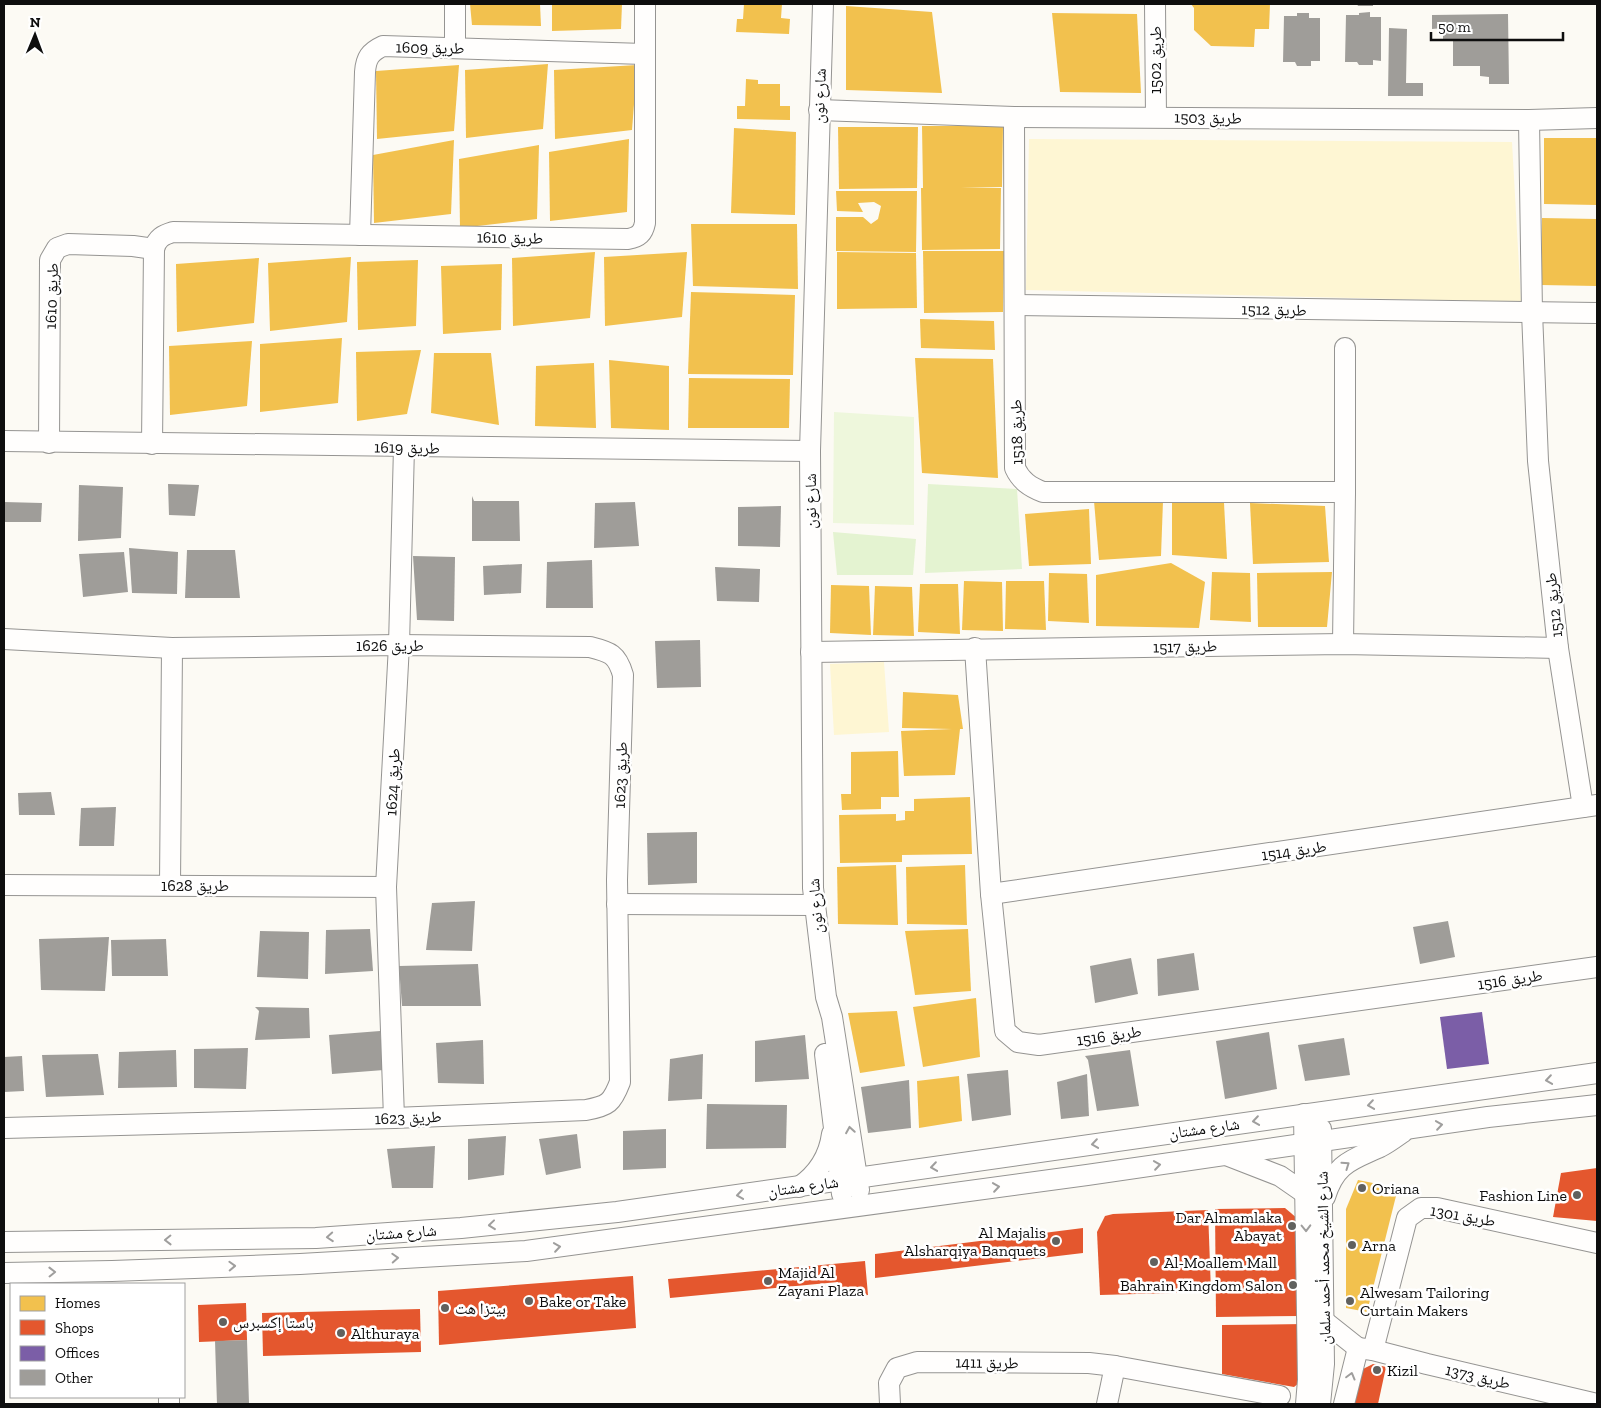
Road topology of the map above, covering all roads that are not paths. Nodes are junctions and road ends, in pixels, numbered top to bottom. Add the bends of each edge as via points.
1 (455, 4) edge
2 (645, 4) edge
3 (823, 4) edge
4 (1155, 4) edge
5 (455, 47) junction
6 (644, 54) junction
7 (819, 110) junction
8 (1156, 116) junction
9 (1014, 117) junction
10 (1597, 118) edge
11 (1529, 120) junction
12 (360, 235) junction
13 (154, 249) junction
14 (1015, 305) junction
15 (1532, 312) junction
16 (1597, 313) edge
17 (1344, 348) dead end
18 (4, 441) edge
19 (48, 442) junction
20 (152, 444) junction
21 (404, 447) junction
22 (810, 451) junction
23 (1345, 492) junction
24 (4, 638) edge
25 (1343, 644) junction
26 (399, 645) junction
27 (172, 648) junction
28 (975, 648) junction
29 (1558, 648) junction
30 (608, 651) joint
31 (811, 652) junction
32 (1590, 806) edge
33 (4, 885) edge
34 (170, 885) junction
35 (386, 887) junction
36 (991, 894) junction
37 (617, 904) junction
38 (813, 905) junction
39 (1597, 967) edge
40 (826, 997) junction
41 (1597, 1073) edge
42 (1597, 1104) edge
43 (1313, 1112) junction
44 (832, 1117) junction
45 (394, 1118) junction
46 (4, 1128) edge
47 (1407, 1130) junction
48 (1313, 1142) junction
49 (1226, 1155) junction
50 (849, 1179) junction
51 (799, 1187) junction
52 (1306, 1194) junction
53 (1323, 1206) junction
54 (852, 1207) junction
55 (4, 1242) edge
56 (1597, 1243) edge
57 (196, 1267) junction
58 (112, 1271) junction
59 (4, 1272) edge
60 (138, 1283) edge
61 (178, 1283) edge
62 (1324, 1321) junction
63 (1366, 1349) junction
64 (1324, 1364) junction
65 (1115, 1366) junction
66 (1308, 1380) junction
67 (1285, 1400) edge
68 (1317, 1403) edge
69 (890, 1404) edge
70 (1107, 1404) edge
71 (1344, 1404) edge
72 (1597, 1404) edge

1 - 5 street
2 - 6 street, طريق 1610
3 - 7 street, شارع نون
4 - 8 street, طريق 1502
5 - 6 street, طريق 1609
5 - 12 street, طريق 1609 via 383,46 372,51 366,61
6 - 12 street, طريق 1610 via 645,223 637,237
7 - 9 street, طريق 1503
7 - 22 street, شارع نون
8 - 9 street, طريق 1503
8 - 11 street, طريق 1503
9 - 14 street, طريق 1518
10 - 11 street, طريق 1503
11 - 15 street, طريق 1512
12 - 13 street, طريق 1610 via 174,232 163,235
13 - 19 street, طريق 1610 via 68,244 57,248 50,260
13 - 20 street
14 - 15 street, طريق 1512
14 - 23 street, طريق 1518 via 1015,468 1019,478 1036,490
15 - 16 street, طريق 1512
15 - 29 street, طريق 1512 via 1538,461
17 - 23 street
18 - 19 street, طريق 1619
19 - 20 street, طريق 1619
20 - 21 street, طريق 1619
21 - 22 street, طريق 1619
21 - 26 street, طريق 1624
22 - 31 street, شارع نون
23 - 25 street
24 - 27 street, طريق 1626
25 - 28 street, طريق 1517
25 - 29 street, طريق 1517
26 - 27 street, طريق 1626
26 - 30 street, طريق 1626 via 590,647
26 - 35 street, طريق 1624
27 - 34 street
28 - 31 street, طريق 1517
28 - 36 street, طريق 1516
29 - 32 street, طريق 1512
30 - 37 street, طريق 1623 via 619,661 624,675
31 - 38 street, شارع نون
32 - 36 street, طريق 1514
33 - 34 street, طريق 1628
34 - 35 street, طريق 1628
35 - 45 street, طريق 1624
36 - 39 street, طريق 1516 via 1005,1031 1018,1042 1039,1045
37 - 38 street
37 - 45 street, طريق 1623 via 620,1082 614,1098 603,1107 586,1110
38 - 40 street, شارع نون
40 - 44 street, شارع نون via 822,1020
50 -> 40 street, شارع نون via 832,1018
41 -> 43 street, شارع مشتان
47 -> 42 street, شارع مشتان
43 - 48 street, شارع الشيخ محمد أحمد سلمان
43 -> 50 street, شارع مشتان
44 - 50 street, شارع نون
44 - 51 street via 832,1136 827,1154 815,1173
45 - 46 street, طريق 1623
47 - 48 street, شارع مشتان
53 -> 47 street via 1329,1185 1339,1169
48 - 49 street, شارع مشتان
48 - 52 street, شارع الشيخ محمد أحمد سلمان
48 - 53 street, شارع الشيخ محمد أحمد سلمان
49 - 52 street via 1280,1176
54 -> 49 street, شارع مشتان
50 - 51 street, شارع مشتان
50 - 54 street, شارع نون
51 -> 55 street, شارع مشتان via 617,1212 452,1229 316,1238
52 -> 66 street, شارع الشيخ محمد أحمد سلمان
53 - 62 street, شارع الشيخ محمد أحمد سلمان
57 -> 54 street, شارع مشتان via 526,1251
56 - 63 street, طريق 1301 via 1437,1208 1420,1208 1407,1218
57 - 58 street, شارع مشتان
57 - 61 street
59 -> 58 street, شارع مشتان
58 - 60 street
62 - 63 street
62 - 64 street, شارع الشيخ محمد أحمد سلمان
63 - 64 street
71 -> 63 street, طريق 1301
63 - 72 street, طريق 1373
64 - 68 street, شارع الشيخ محمد أحمد سلمان
65 - 67 street, طريق 1411
65 - 69 street, طريق 1411 via 917,1362 897,1368 889,1383
65 - 70 street
66 - 67 street
66 - 68 street, شارع الشيخ محمد أحمد سلمان

